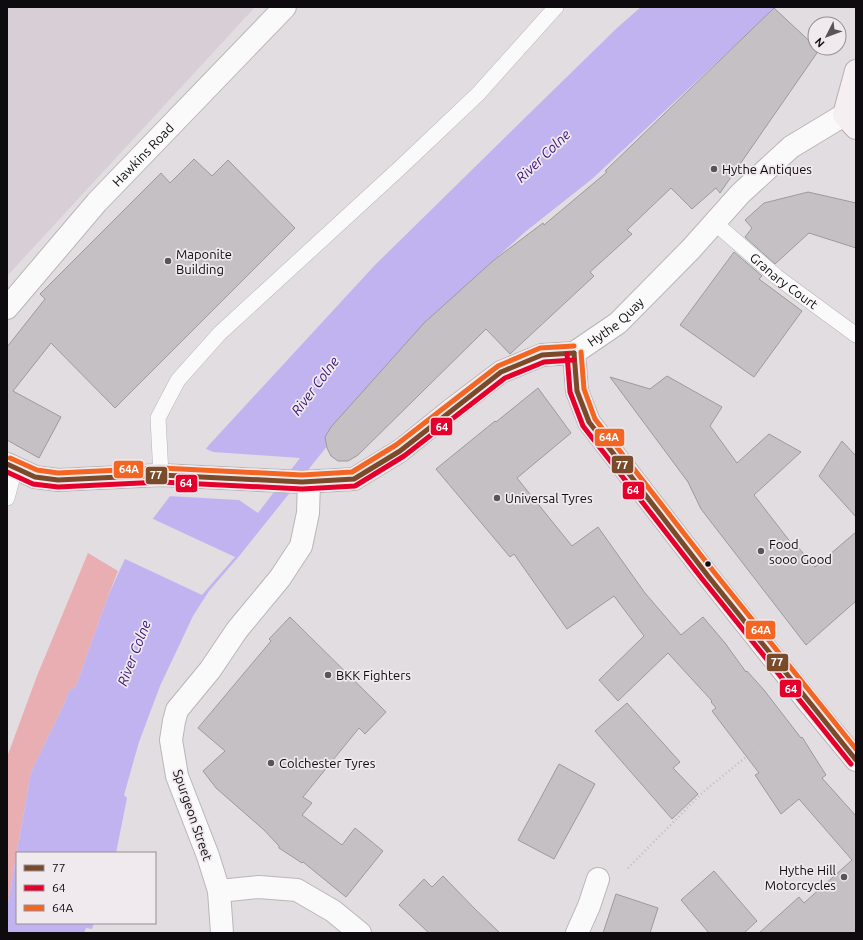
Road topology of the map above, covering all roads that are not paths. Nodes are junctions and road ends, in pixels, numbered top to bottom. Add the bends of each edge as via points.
1 (285, 7) edge
2 (556, 7) edge
3 (856, 71) edge
4 (850, 122) edge
5 (715, 223) junction
6 (7, 308) edge
7 (856, 334) edge
8 (574, 353) junction
9 (11, 466) edge
10 (171, 475) junction
11 (305, 482) junction
12 (7, 498) edge
13 (856, 760) edge
14 (598, 879) dead end
15 (219, 891) junction
16 (222, 933) edge
17 (360, 933) edge
18 (577, 933) edge

1 - 6 street, Hawkins Road via 97,202
2 - 10 lane via 478,94 220,333 178,380 158,418
3 - 4 main road, Hythe Quay
4 - 5 street, Hythe Quay via 790,148 740,194
5 - 7 lane, Granary Court via 777,277
5 - 8 street, Hythe Quay via 618,323
8 - 11 street, Hythe Quay via 542,355 501,372 400,451 354,479
8 - 13 street via 577,391 589,422 708,576
9 - 10 street, Hythe Quay via 35,477 58,480
9 - 12 lane
10 - 11 street, Hythe Quay
11 - 15 street, Spurgeon Street via 308,514 301,546 280,578 177,710 174,721 171,740 177,776
14 - 18 street
15 - 16 street, Spurgeon Street
15 - 17 street via 259,887 297,890 333,911

